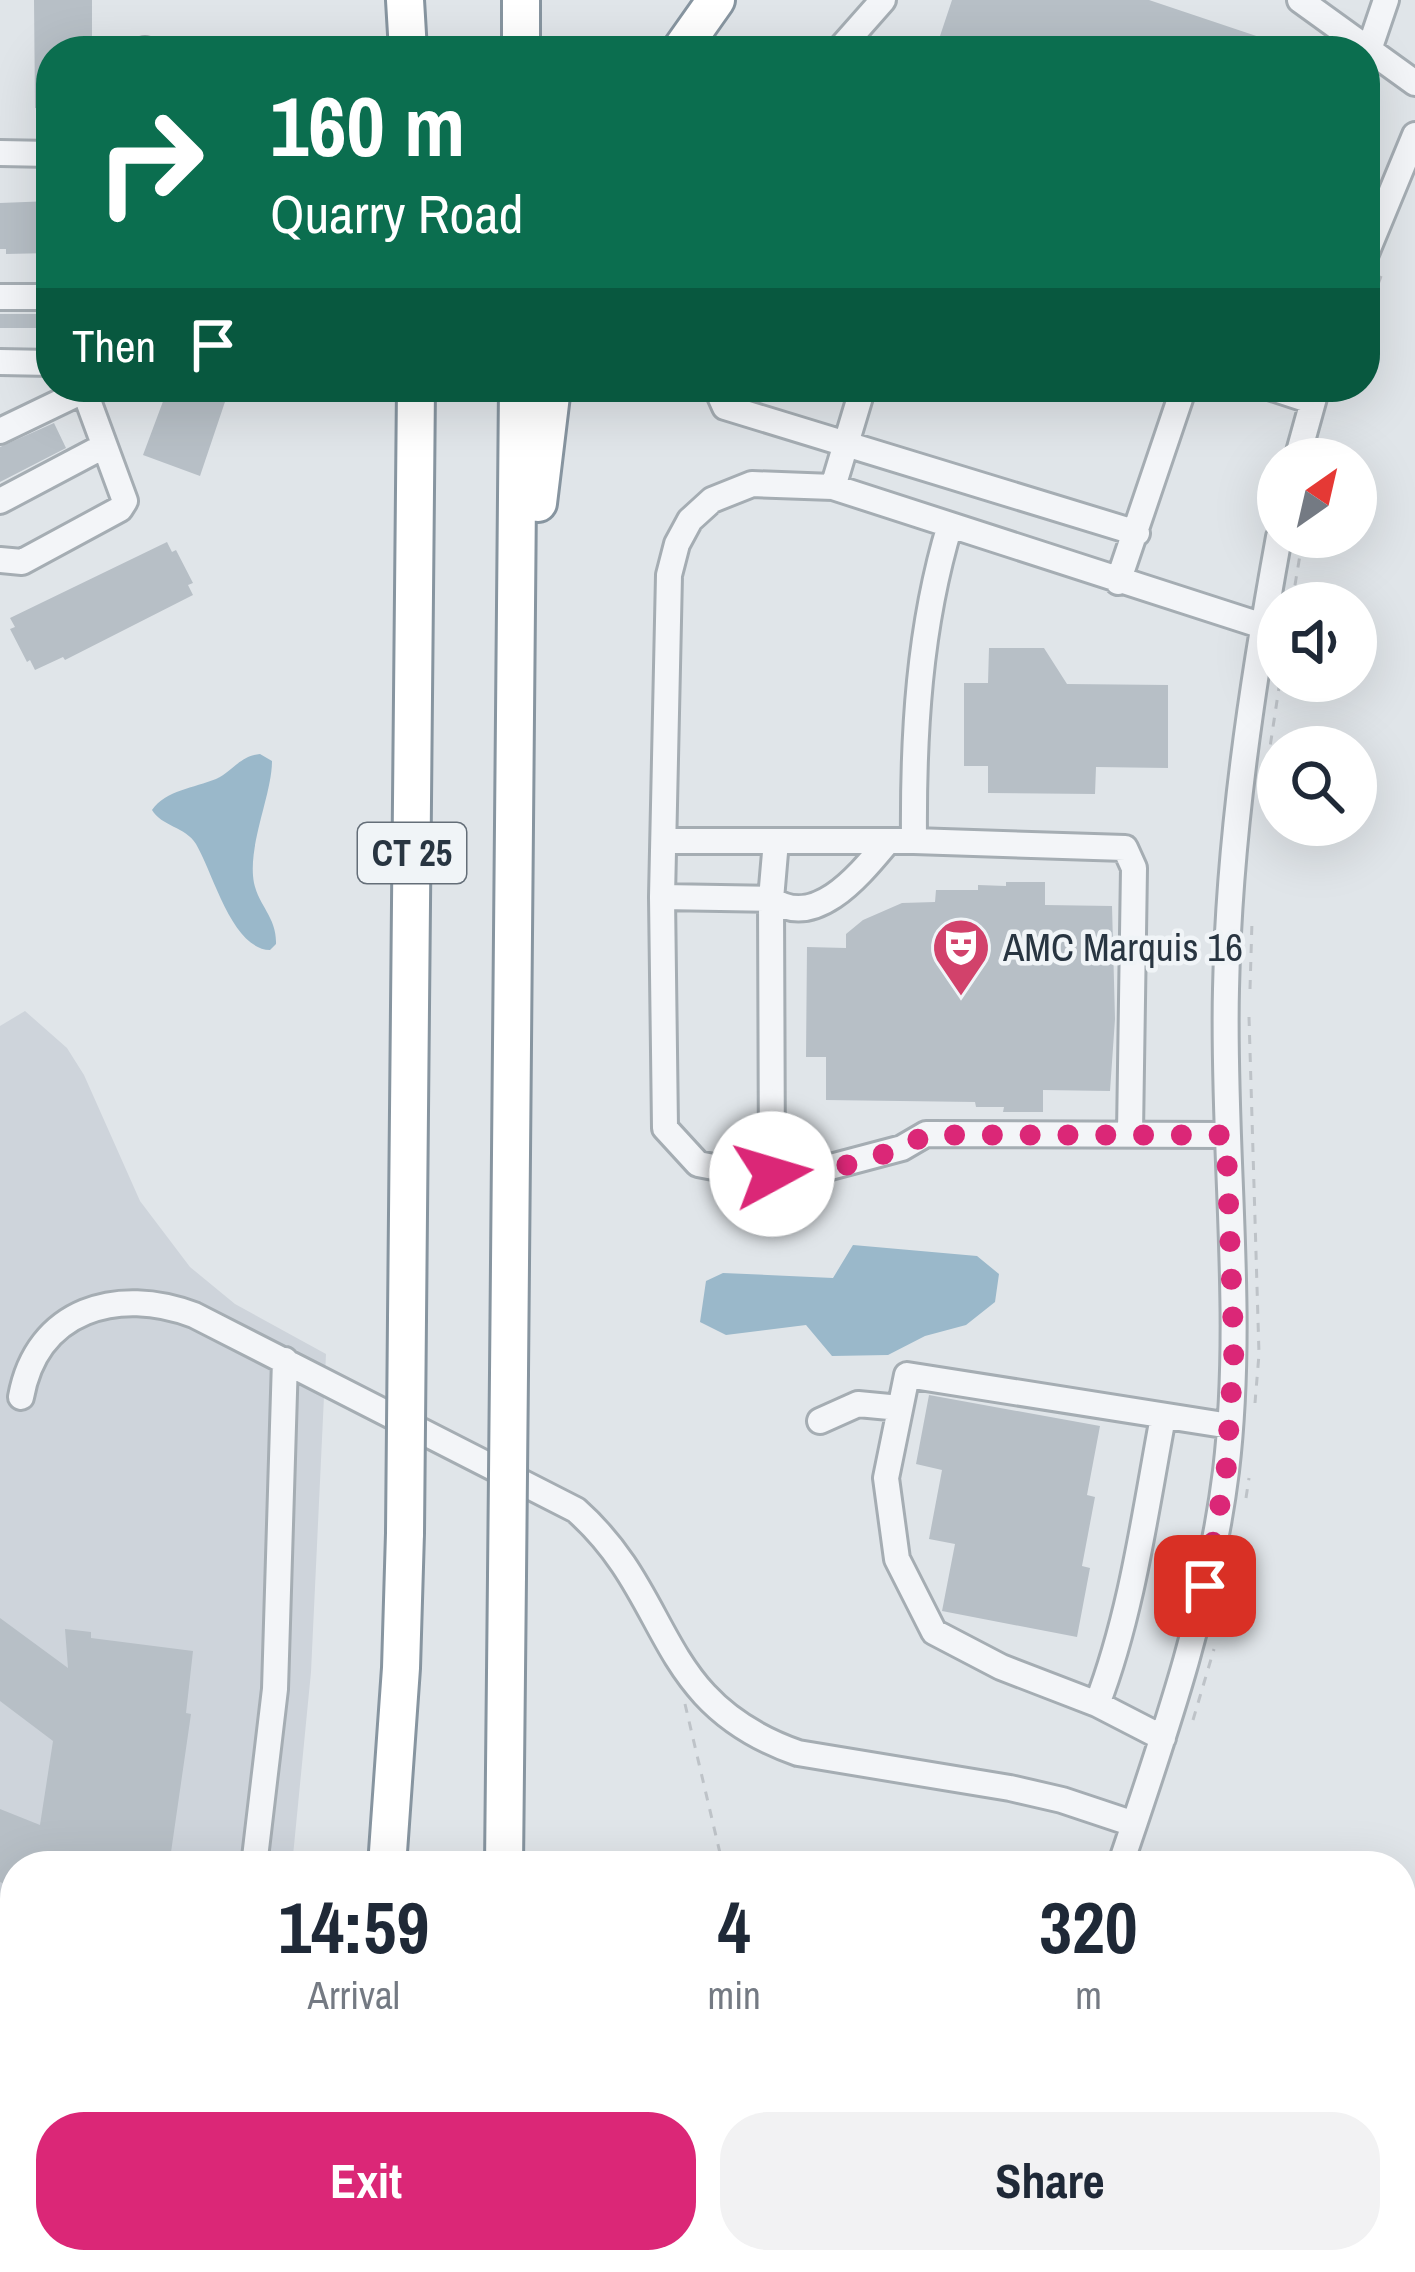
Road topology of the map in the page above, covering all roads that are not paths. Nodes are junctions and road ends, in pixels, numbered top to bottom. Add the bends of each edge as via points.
1 (405, 0) edge
2 (420, 0) edge
3 (521, 0) edge
4 (716, 0) edge
5 (883, 0) edge
6 (1300, 0) edge
7 (1386, 0) edge
8 (407, 36) edge
9 (419, 36) edge
10 (521, 36) edge
11 (691, 36) edge
12 (851, 36) edge
13 (1354, 36) edge
14 (1374, 36) edge
15 (1380, 55) edge
16 (1415, 83) edge
17 (1415, 135) edge
18 (0, 153) edge
19 (36, 154) edge
20 (1380, 220) edge
21 (36, 296) edge
22 (0, 297) edge
23 (0, 362) edge
24 (36, 362) edge
25 (57, 402) edge
26 (88, 402) edge
27 (416, 402) edge
28 (518, 402) edge
29 (550, 402) edge
30 (723, 402) edge
31 (859, 402) edge
32 (1179, 402) edge
33 (1313, 402) edge
34 (0, 431) edge
35 (1303, 438) edge
36 (847, 442) junction
37 (104, 446) junction
38 (833, 487) junction
39 (0, 501) edge
40 (950, 525) junction
41 (1137, 533) junction
42 (0, 560) edge
43 (1118, 582) junction
44 (1257, 624) edge
45 (1257, 673) edge
46 (514, 745) junction
47 (776, 841) junction
48 (888, 841) junction
49 (914, 841) junction
50 (666, 842) junction
51 (662, 897) junction
52 (771, 899) junction
53 (1130, 1133) junction
54 (1226, 1135) junction
55 (772, 1174) junction
56 (285, 1360) junction
57 (22, 1397) dead end
58 (900, 1408) junction
59 (1163, 1418) junction
60 (820, 1421) dead end
61 (1230, 1426) junction
62 (1097, 1704) junction
63 (1163, 1738) junction
64 (1134, 1824) junction
65 (256, 1851) edge
66 (388, 1851) edge
67 (504, 1851) edge
68 (1125, 1851) edge

1 - 8 highway
2 - 9 highway
3 - 10 highway
4 - 11 highway
5 - 12 street
6 - 13 street
7 - 14 street
15 - 16 street
17 - 20 street
18 - 19 street
21 - 22 street
23 - 24 street
25 - 34 street
26 - 37 street
27 - 66 highway, CT 25, bridge via 405,1532
28 - 46 highway, CT 25
29 - 46 highway
30 - 36 street
31 - 36 street
32 - 41 street
33 - 35 street
36 - 38 street
36 - 41 street
37 - 39 street
37 - 42 street via 125,501 120,509 22,562
38 - 40 street
38 - 50 street via 752,484 712,500 677,544 665,630
40 - 43 street
40 - 49 street via 926,631
41 - 43 street
43 - 44 street
45 - 54 street via 1235,844
46 - 67 highway, CT 25, bridge
47 - 48 street
47 - 50 street
47 - 52 street
48 - 49 street
48 - 52 street via 838,893 803,910
49 - 53 street via 1125,848 1134,868
50 - 51 street
51 - 52 street
51 - 55 street via 664,1128 698,1164
52 - 55 street
53 - 54 street
53 - 55 street via 926,1135 852,1162
54 - 61 street
56 - 57 street via 170,1306 124,1301 51,1335 33,1358
56 - 64 street via 576,1510 630,1569 692,1684 764,1741 1062,1800
56 - 65 street via 275,1689
58 - 59 street via 907,1375
58 - 60 street via 858,1404
58 - 62 street via 886,1478 897,1559 934,1632
59 - 61 street
59 - 62 street
61 - 63 street via 1208,1575
62 - 63 street
63 - 64 street
64 - 68 street

